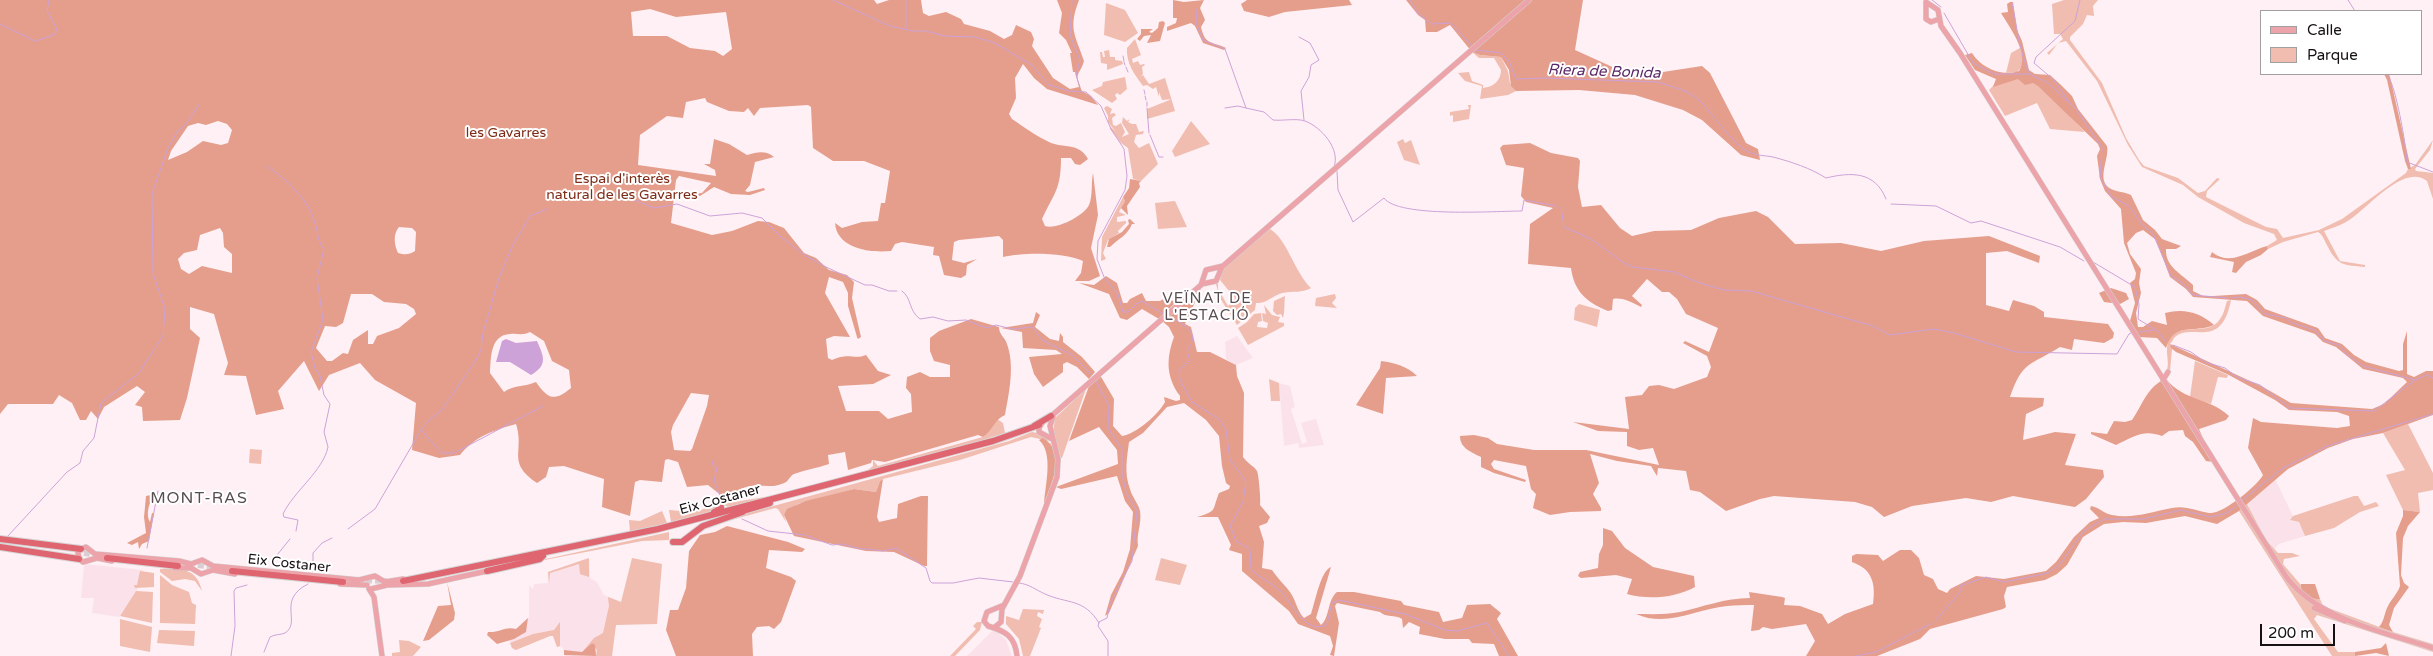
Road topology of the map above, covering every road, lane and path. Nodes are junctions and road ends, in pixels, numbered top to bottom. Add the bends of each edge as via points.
1 (1529, 0) edge
2 (1925, 1) edge
3 (1933, 8) junction
4 (1927, 10) junction
5 (1937, 21) junction
6 (1223, 266) junction
7 (1215, 268) junction
8 (1219, 274) junction
9 (1204, 276) junction
10 (1211, 283) junction
11 (1201, 284) junction
12 (1086, 384) junction
13 (1051, 416) junction
14 (1045, 428) junction
15 (1028, 429) junction
16 (747, 505) junction
17 (760, 506) junction
18 (636, 534) junction
19 (0, 539) edge
20 (673, 542) dead end
21 (0, 546) edge
22 (92, 552) junction
23 (77, 554) junction
24 (544, 556) junction
25 (107, 557) tunnel mouth
26 (90, 559) junction
27 (208, 564) junction
28 (178, 565) dead end
29 (195, 566) junction
30 (232, 570) dead end
31 (488, 571) joint
32 (207, 572) junction
33 (368, 578) junction
34 (380, 579) junction
35 (343, 580) dead end
36 (403, 581) junction
37 (373, 588) junction
38 (1004, 605) junction
39 (995, 610) junction
40 (1001, 619) junction
41 (995, 627) junction
42 (2433, 648) edge
43 (384, 656) edge
44 (1018, 656) edge

1 - 6 main road
2 - 3 main road
2 - 4 main road
3 - 4 main road
3 - 5 main road via 1939,12
4 - 5 main road via 1926,19
5 - 42 main road via 2295,591 2319,611 2334,618
6 - 7 main road
6 - 8 main road
7 - 8 main road
7 - 9 main road via 1208,269
8 - 10 main road via 1218,280
9 - 10 main road
9 - 11 main road
10 - 11 main road
11 - 12 main road
12 - 13 main road
12 - 14 main road
13 - 14 main road
13 - 15 highway
14 - 15 highway, Eix Costaner
14 - 17 highway, Eix Costaner
14 - 38 main road via 1059,461 1057,477 1040,527
15 - 16 highway, Eix Costaner
16 - 18 highway, Eix Costaner
16 - 18 highway via 727,508 720,500 718,511
17 - 20 highway via 703,526 682,542
17 - 24 highway, Eix Costaner via 678,528
18 - 36 highway, Eix Costaner via 482,562
19 - 23 highway
21 - 23 highway
22 - 23 main road via 87,548
22 - 26 main road
22 - 29 main road
23 - 26 main road via 84,562
24 - 31 highway
24 - 36 highway, Eix Costaner via 428,581
25 - 28 highway
26 - 29 main road
27 - 29 main road via 201,560
27 - 32 main road
27 - 33 main road via 359,580
29 - 32 main road via 199,574
30 - 35 highway, Eix Costaner
31 - 37 main road via 428,584
32 - 37 main road via 215,570
33 - 34 main road
33 - 37 main road
34 - 36 main road
34 - 37 main road
37 - 43 main road
38 - 39 main road
38 - 40 main road
39 - 40 main road
39 - 41 main road via 988,611 984,619
40 - 41 main road
40 - 44 main road via 1017,643
41 - 44 main road via 1012,640

